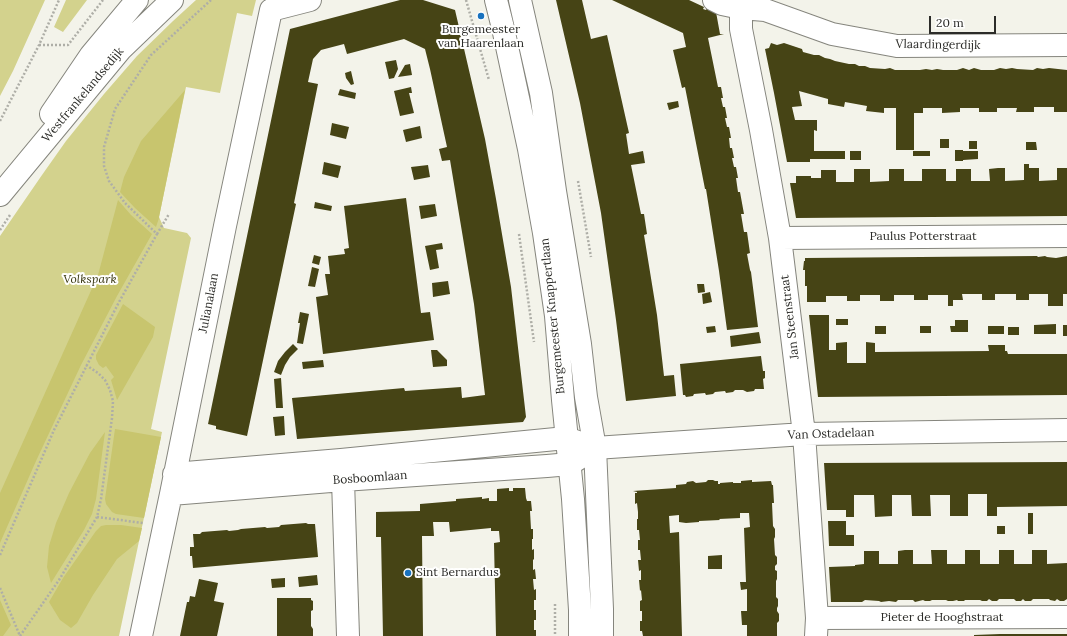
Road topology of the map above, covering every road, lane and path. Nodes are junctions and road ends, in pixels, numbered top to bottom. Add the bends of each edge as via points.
1 (59, 0) edge
2 (103, 0) edge
3 (137, 0) edge
4 (172, 0) edge
5 (211, 0) edge
6 (310, 0) edge
7 (466, 0) edge
8 (496, 0) edge
9 (520, 0) edge
10 (714, 0) edge
11 (741, 4) edge
12 (39, 45) junction
13 (1067, 45) edge
14 (491, 86) dead end
15 (0, 120) edge
16 (0, 189) edge
17 (0, 195) edge
18 (169, 214) dead end
19 (519, 232) dead end
20 (157, 234) junction
21 (1067, 236) edge
22 (780, 238) junction
23 (534, 348) dead end
24 (86, 365) junction
25 (1067, 430) edge
26 (804, 434) junction
27 (566, 438) junction
28 (595, 448) junction
29 (570, 464) junction
30 (342, 470) junction
31 (173, 484) junction
32 (97, 517) junction
33 (164, 525) junction
34 (0, 555) edge
35 (0, 588) edge
36 (1067, 618) edge
37 (816, 627) edge
38 (20, 636) edge
39 (141, 636) edge
40 (348, 636) edge
41 (580, 636) edge
42 (602, 636) edge

1 - 12 path
2 - 12 path via 68,45
3 - 16 street, Westfrankelandsedijk via 91,55
4 - 17 street, Westfrankelandsedijk via 121,49
5 - 20 path via 151,55 115,109 104,147 104,166 109,181 125,204
6 - 31 street, Julianalaan via 271,10
7 - 14 path
8 - 27 street, Burgemeester Knappertlaan via 529,149 544,233 556,316
9 - 28 street, Burgemeester Knappertlaan via 541,93
10 - 11 street, Vlaardingerdijk via 722,4
11 - 13 street, Vlaardingerdijk via 832,34 897,46
11 - 22 street, Jan Steenstraat via 741,29
12 - 15 path
18 - 20 path
19 - 23 path, Burgemeester Knappertlaan
20 - 24 path
21 - 22 street, Paulus Potterstraat
22 - 26 street, Jan Steenstraat
24 - 32 path via 105,380 113,401
24 - 34 path via 54,430
25 - 26 street, Van Ostadelaan
26 - 28 street, Van Ostadelaan
26 - 37 street, Jan Steenstraat
27 - 28 street
27 - 29 street, Burgemeester Knappertlaan
27 - 30 street, Bosboomlaan
28 - 29 street
28 - 42 street, Burgemeester Knappertlaan
29 - 30 street, Bosboomlaan
29 - 41 street, Burgemeester Knappertlaan
30 - 31 street, Bosboomlaan
30 - 40 street
31 - 33 street, Julianalaan
32 - 33 path
32 - 38 path via 59,580
33 - 39 street, Julianalaan
35 - 38 path
36 - 37 street, Pieter de Hooghstraat

